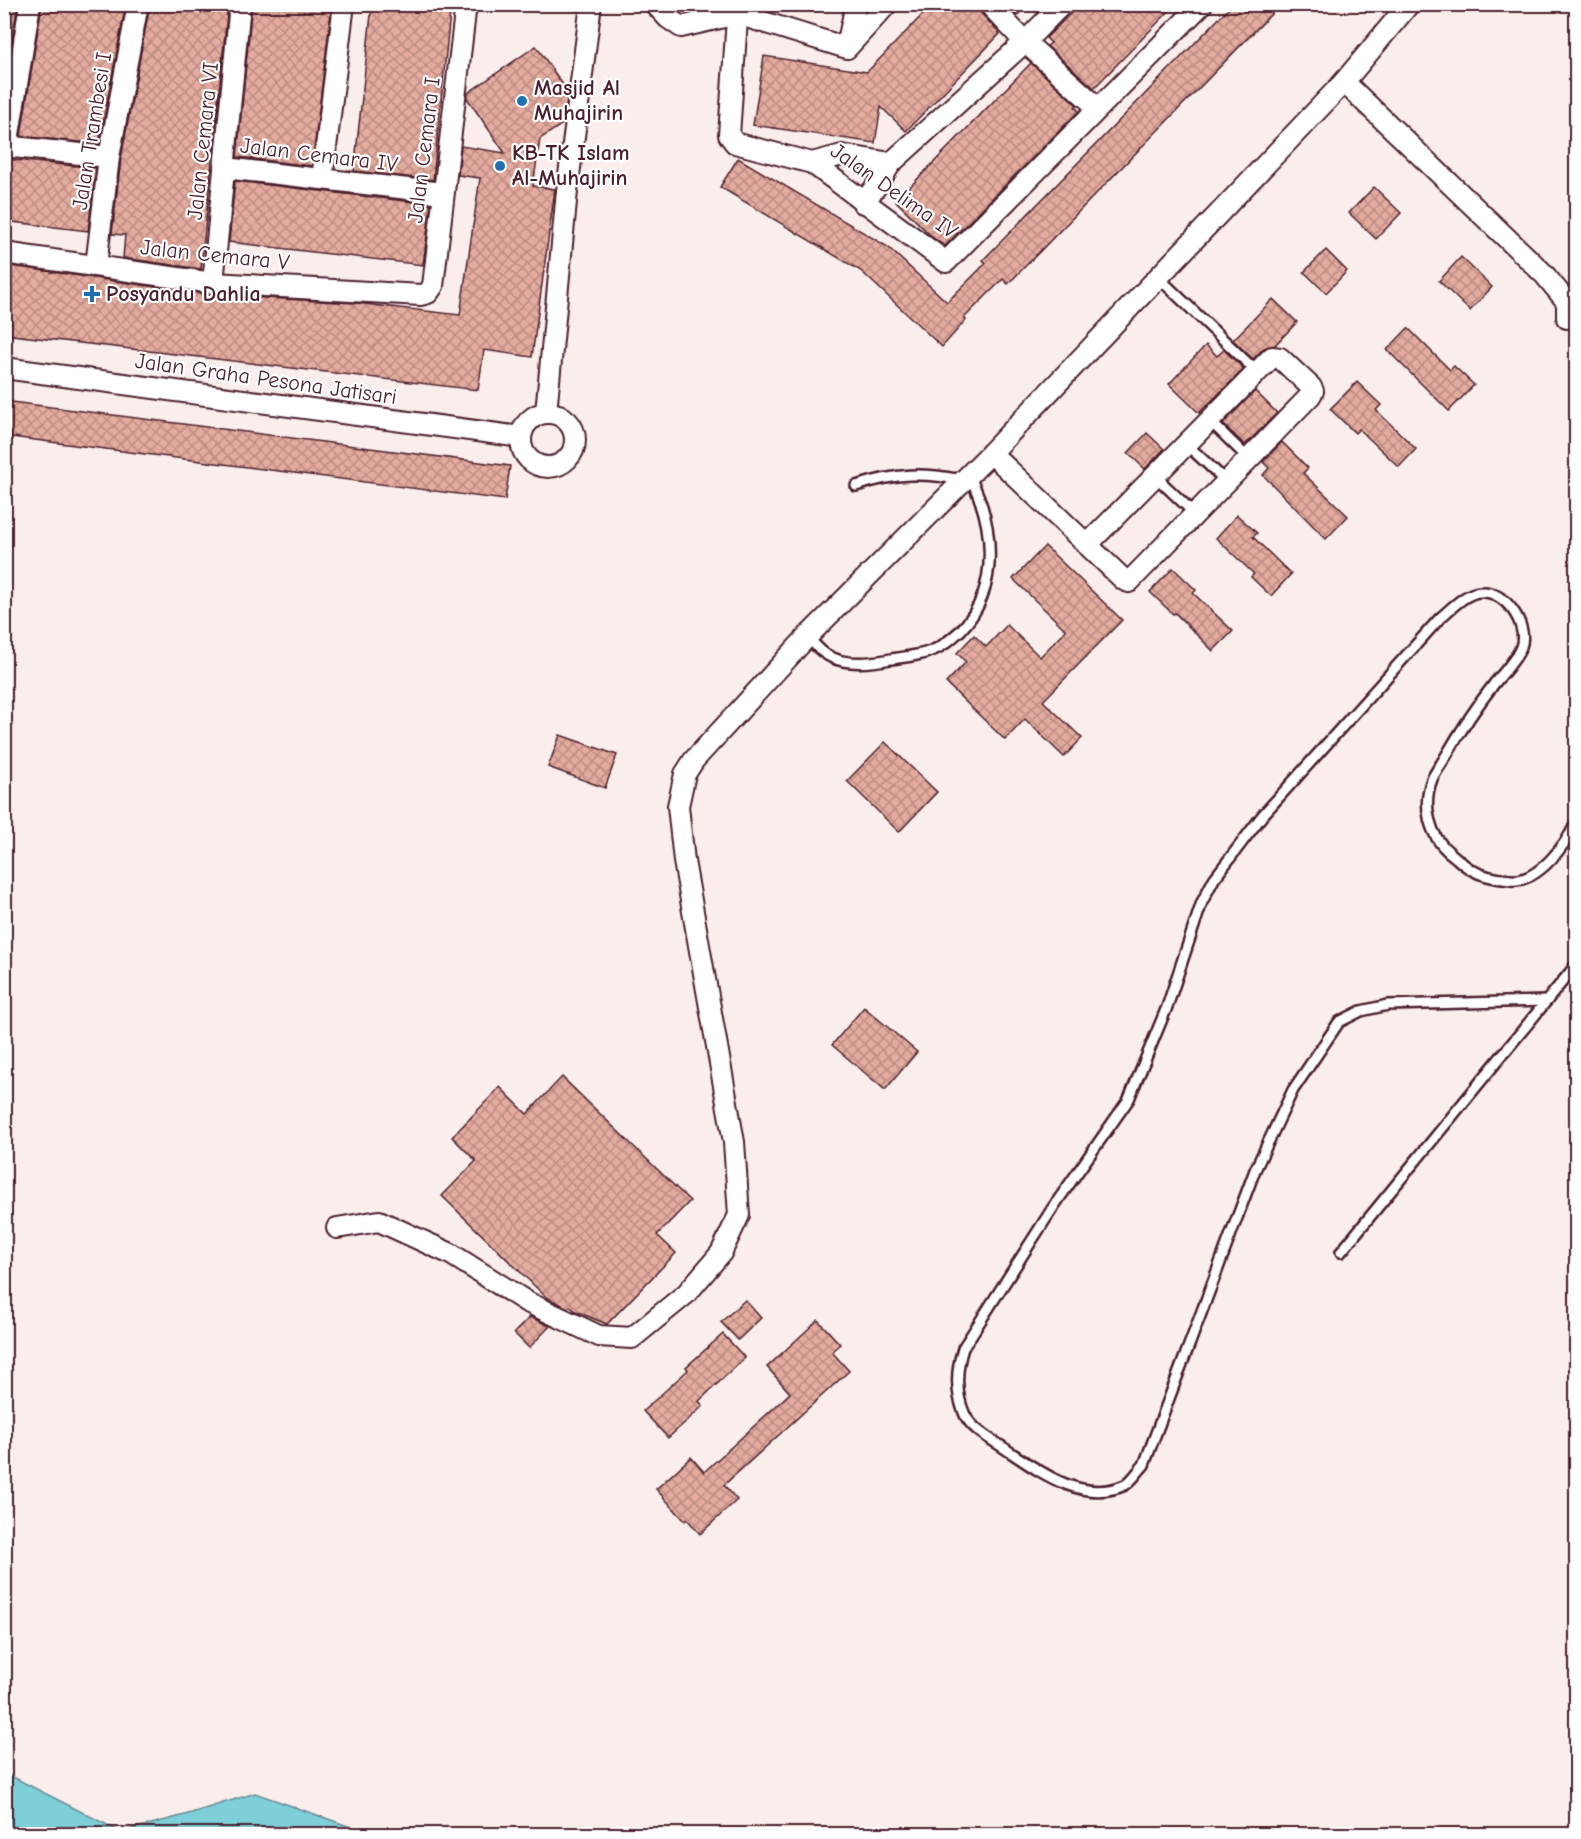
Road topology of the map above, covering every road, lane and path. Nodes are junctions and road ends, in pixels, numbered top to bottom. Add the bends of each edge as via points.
1 (30, 4) edge
2 (138, 4) edge
3 (240, 4) edge
4 (344, 4) edge
5 (466, 4) edge
6 (591, 4) edge
7 (655, 4) edge
8 (856, 4) edge
9 (887, 4) edge
10 (988, 4) edge
11 (1062, 4) edge
12 (1202, 4) edge
13 (1409, 4) edge
14 (738, 9) edge
15 (1025, 42) junction
16 (847, 48) junction
17 (1344, 82) junction
18 (1098, 108) junction
19 (6, 147) edge
20 (109, 157) junction
21 (812, 163) junction
22 (891, 163) junction
23 (225, 168) junction
24 (322, 179) junction
25 (443, 193) junction
26 (863, 203) junction
27 (4, 253) edge
28 (96, 266) junction
29 (1158, 277) junction
30 (213, 283) junction
31 (421, 295) joint
32 (1567, 318) dead end
33 (4, 368) edge
34 (1257, 372) junction
35 (546, 413) junction
36 (1209, 420) junction
37 (521, 437) junction
38 (1186, 444) junction
39 (991, 453) junction
40 (1249, 459) junction
41 (1155, 476) junction
42 (966, 478) junction
43 (1227, 482) junction
44 (856, 486) dead end
45 (1195, 514) junction
46 (1087, 545) junction
47 (807, 637) junction
48 (1576, 823) edge
49 (1576, 965) edge
50 (1547, 1001) junction
51 (337, 1228) dead end
52 (1341, 1252) dead end

1 - 19 street
2 - 20 street, Jalan Trambesi I
3 - 23 street, Jalan Cemara VI
4 - 24 street
5 - 25 street, Jalan Cemara I
6 - 35 street via 567,191
7 - 14 street via 681,27
8 - 16 street
9 - 16 street
10 - 15 street
11 - 15 street
12 - 18 street
13 - 17 street
14 - 16 street
14 - 21 street, Jalan Delima IV via 729,135 735,142
15 - 18 street
15 - 22 street
17 - 29 street
17 - 32 street via 1544,274 1567,302
18 - 26 street, Jalan Delima IV via 946,262
19 - 20 street
20 - 28 street, Jalan Trambesi I
21 - 22 street via 842,155
21 - 26 street, Jalan Delima IV
22 - 26 street
23 - 24 street, Jalan Cemara IV
23 - 30 street, Jalan Cemara VI
24 - 25 street, Jalan Cemara IV
25 - 31 street, Jalan Cemara I via 433,286
27 - 28 street, Jalan Cemara V
28 - 30 street, Jalan Cemara V
29 - 34 lane
29 - 39 street
30 - 31 street, Jalan Cemara V
33 - 37 street, Jalan Graha Pesona Jatisari
34 - 36 street
34 - 40 street via 1275,356 1313,391
35 - 37 street via 529,421
35 - 37 street via 570,424 574,442 566,459 549,466 532,462 525,455
36 - 38 street
36 - 40 lane
38 - 41 street
38 - 43 lane
39 - 42 street
39 - 46 street
40 - 43 street
41 - 45 lane
41 - 46 street
42 - 44 lane via 911,474 887,476
42 - 47 street
42 - 47 lane via 978,494 988,536 986,588 970,620 951,640 931,652 856,662 836,660
43 - 45 street
45 - 46 street via 1129,582
47 - 51 street via 694,760 685,774 678,806 684,861 734,1142 739,1215 721,1253 687,1293 632,1338 599,1336 527,1302 451,1254 380,1221
48 - 50 lane via 1543,866 1524,879 1513,881 1472,870 1441,846 1430,824 1427,804 1432,779 1470,716 1521,647 1523,633 1513,610 1495,595 1482,591 1474,594 1440,618 1262,816 1214,879 1129,1099 1054,1206 963,1348 957,1377 966,1418 1011,1453 1069,1487 1102,1491 1126,1484 1144,1465 1255,1170 1293,1090 1339,1022 1361,1011 1388,1005
49 - 50 lane
50 - 52 lane

